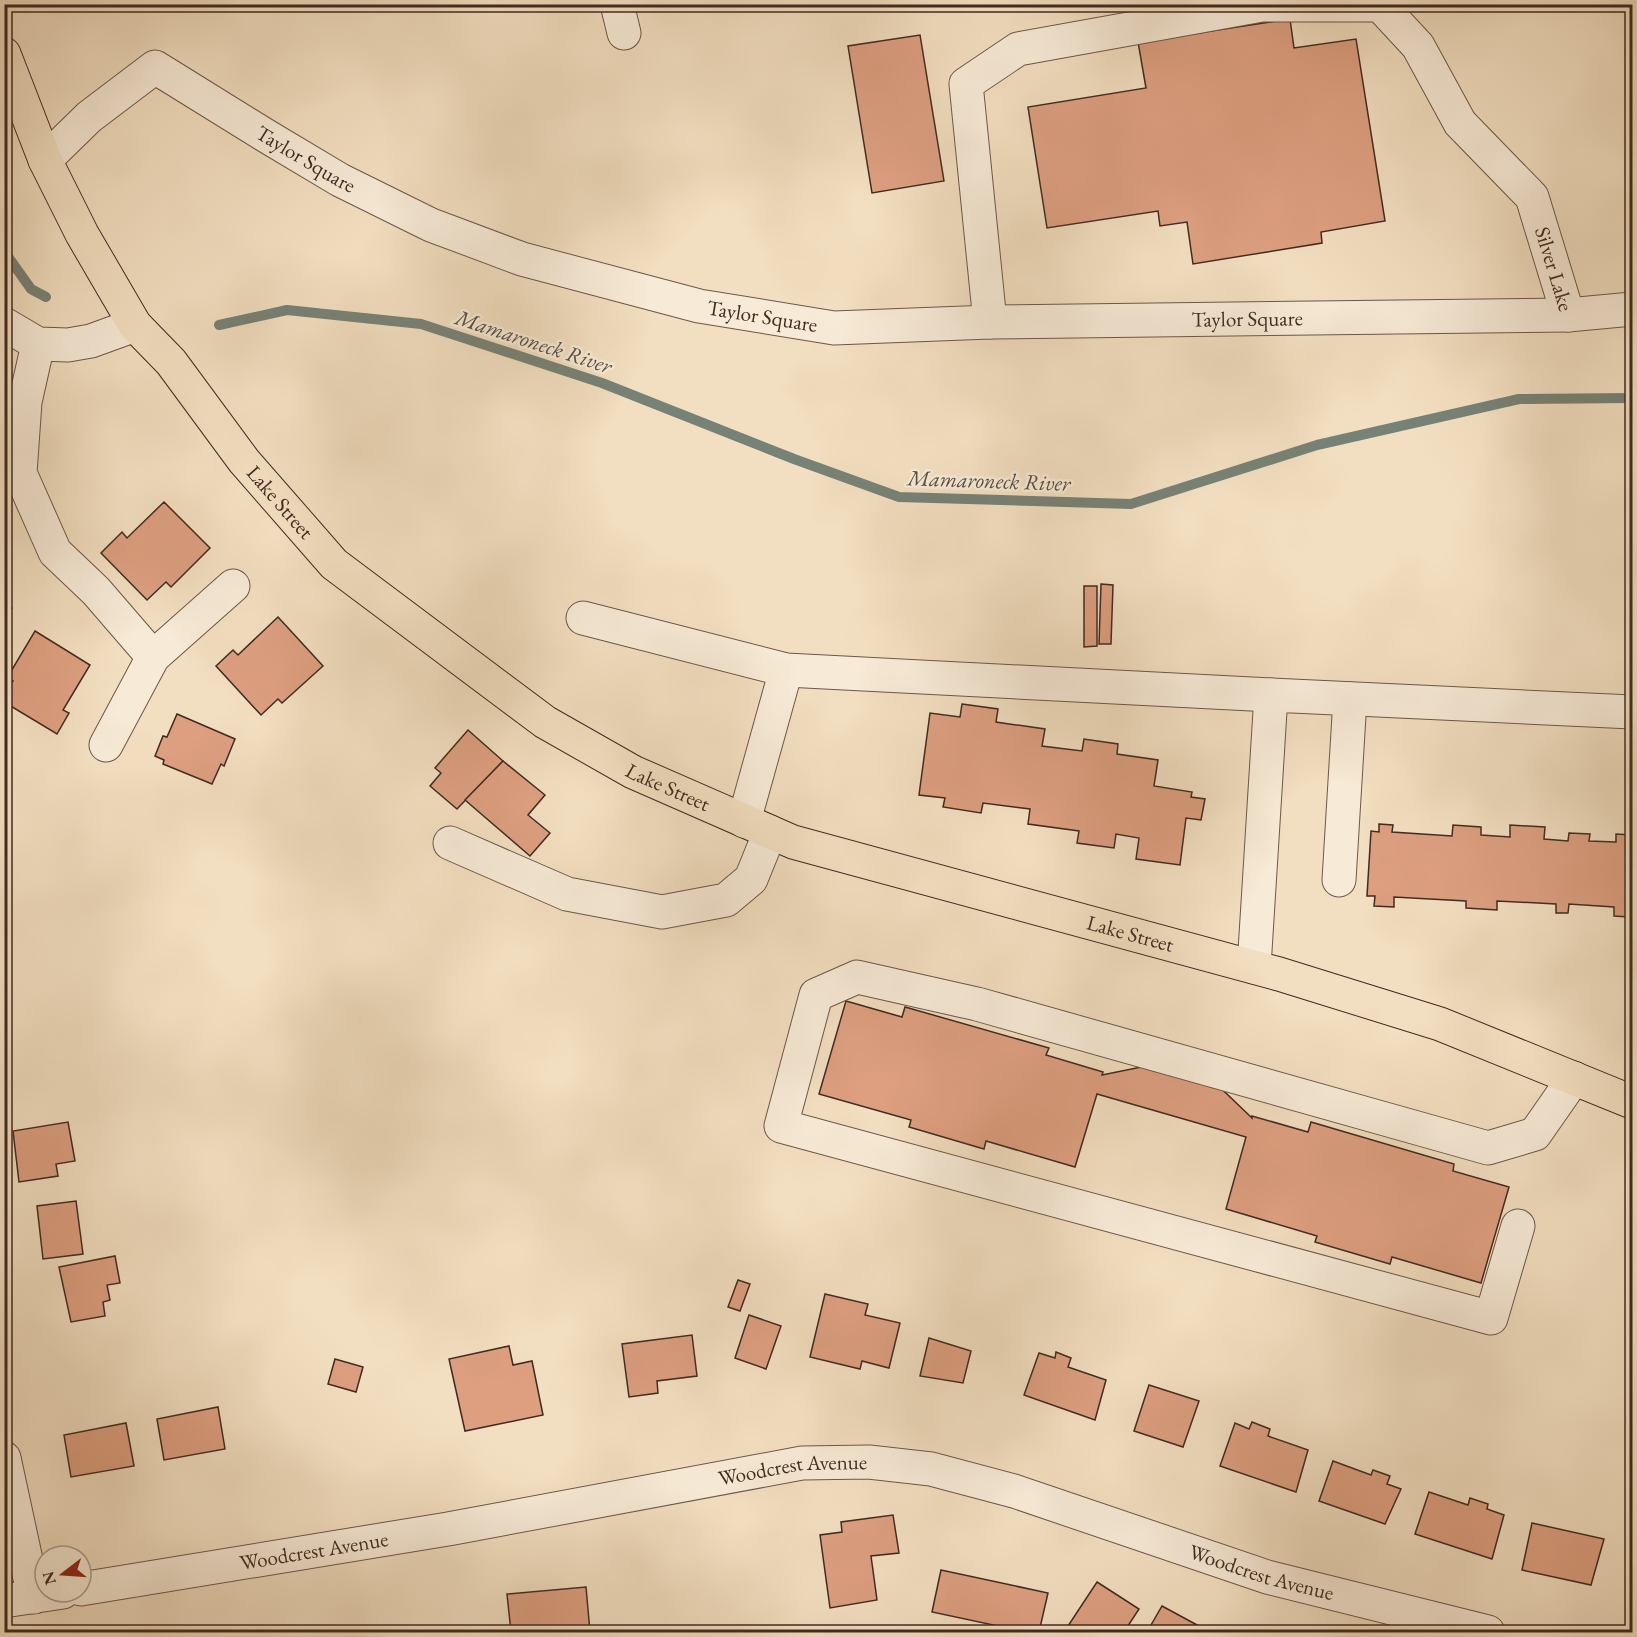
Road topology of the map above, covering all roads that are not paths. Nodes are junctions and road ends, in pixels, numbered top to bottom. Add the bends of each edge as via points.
1 (4, 54) edge
2 (45, 160) junction
3 (1632, 309) edge
4 (1568, 315) junction
5 (990, 321) junction
6 (4, 324) edge
7 (135, 325) junction
8 (38, 344) junction
9 (12, 476) edge
10 (233, 586) dead end
11 (583, 618) dead end
12 (153, 657) junction
13 (786, 670) junction
14 (1271, 695) junction
15 (1350, 699) junction
16 (1632, 712) edge
17 (106, 745) dead end
18 (757, 827) junction
19 (450, 843) dead end
20 (1339, 880) dead end
21 (1254, 967) junction
22 (1574, 1078) junction
23 (1632, 1102) edge
24 (1518, 1226) dead end
25 (4, 1458) edge
26 (93, 1587) edge
27 (33, 1591) edge
28 (1488, 1632) edge

1 - 2 main road, Lake Street
2 - 5 street, Taylor Square via 89,117 155,66 340,180 431,225 522,259 699,306 834,328
2 - 7 main road, Lake Street
3 - 4 street, Silver Lake
4 - 5 street, Taylor Square
4 - 5 street, Silver Lake via 1532,197 1460,123 1418,46 1380,5 1262,5 1018,49 966,84
6 - 8 street
7 - 8 street via 91,341
7 - 18 main road, Lake Street via 171,362 244,461 334,564 545,722 633,772
8 - 9 street
9 - 12 street via 55,552 96,591
10 - 12 street
11 - 13 street
12 - 17 street
13 - 14 street
13 - 18 street
14 - 15 street
14 - 21 street
15 - 16 street
15 - 20 street
18 - 19 street via 752,879 726,900 662,912 567,894
18 - 21 main road, Lake Street via 793,842
21 - 22 main road, Lake Street via 1440,1024
22 - 23 main road, Lake Street
22 - 24 street via 1535,1134 1488,1148 977,1005 857,976 816,995 781,1126 1491,1318
25 - 27 street
26 - 28 street, Woodcrest Avenue via 448,1529 802,1463 869,1462 931,1469 1014,1491 1267,1577

